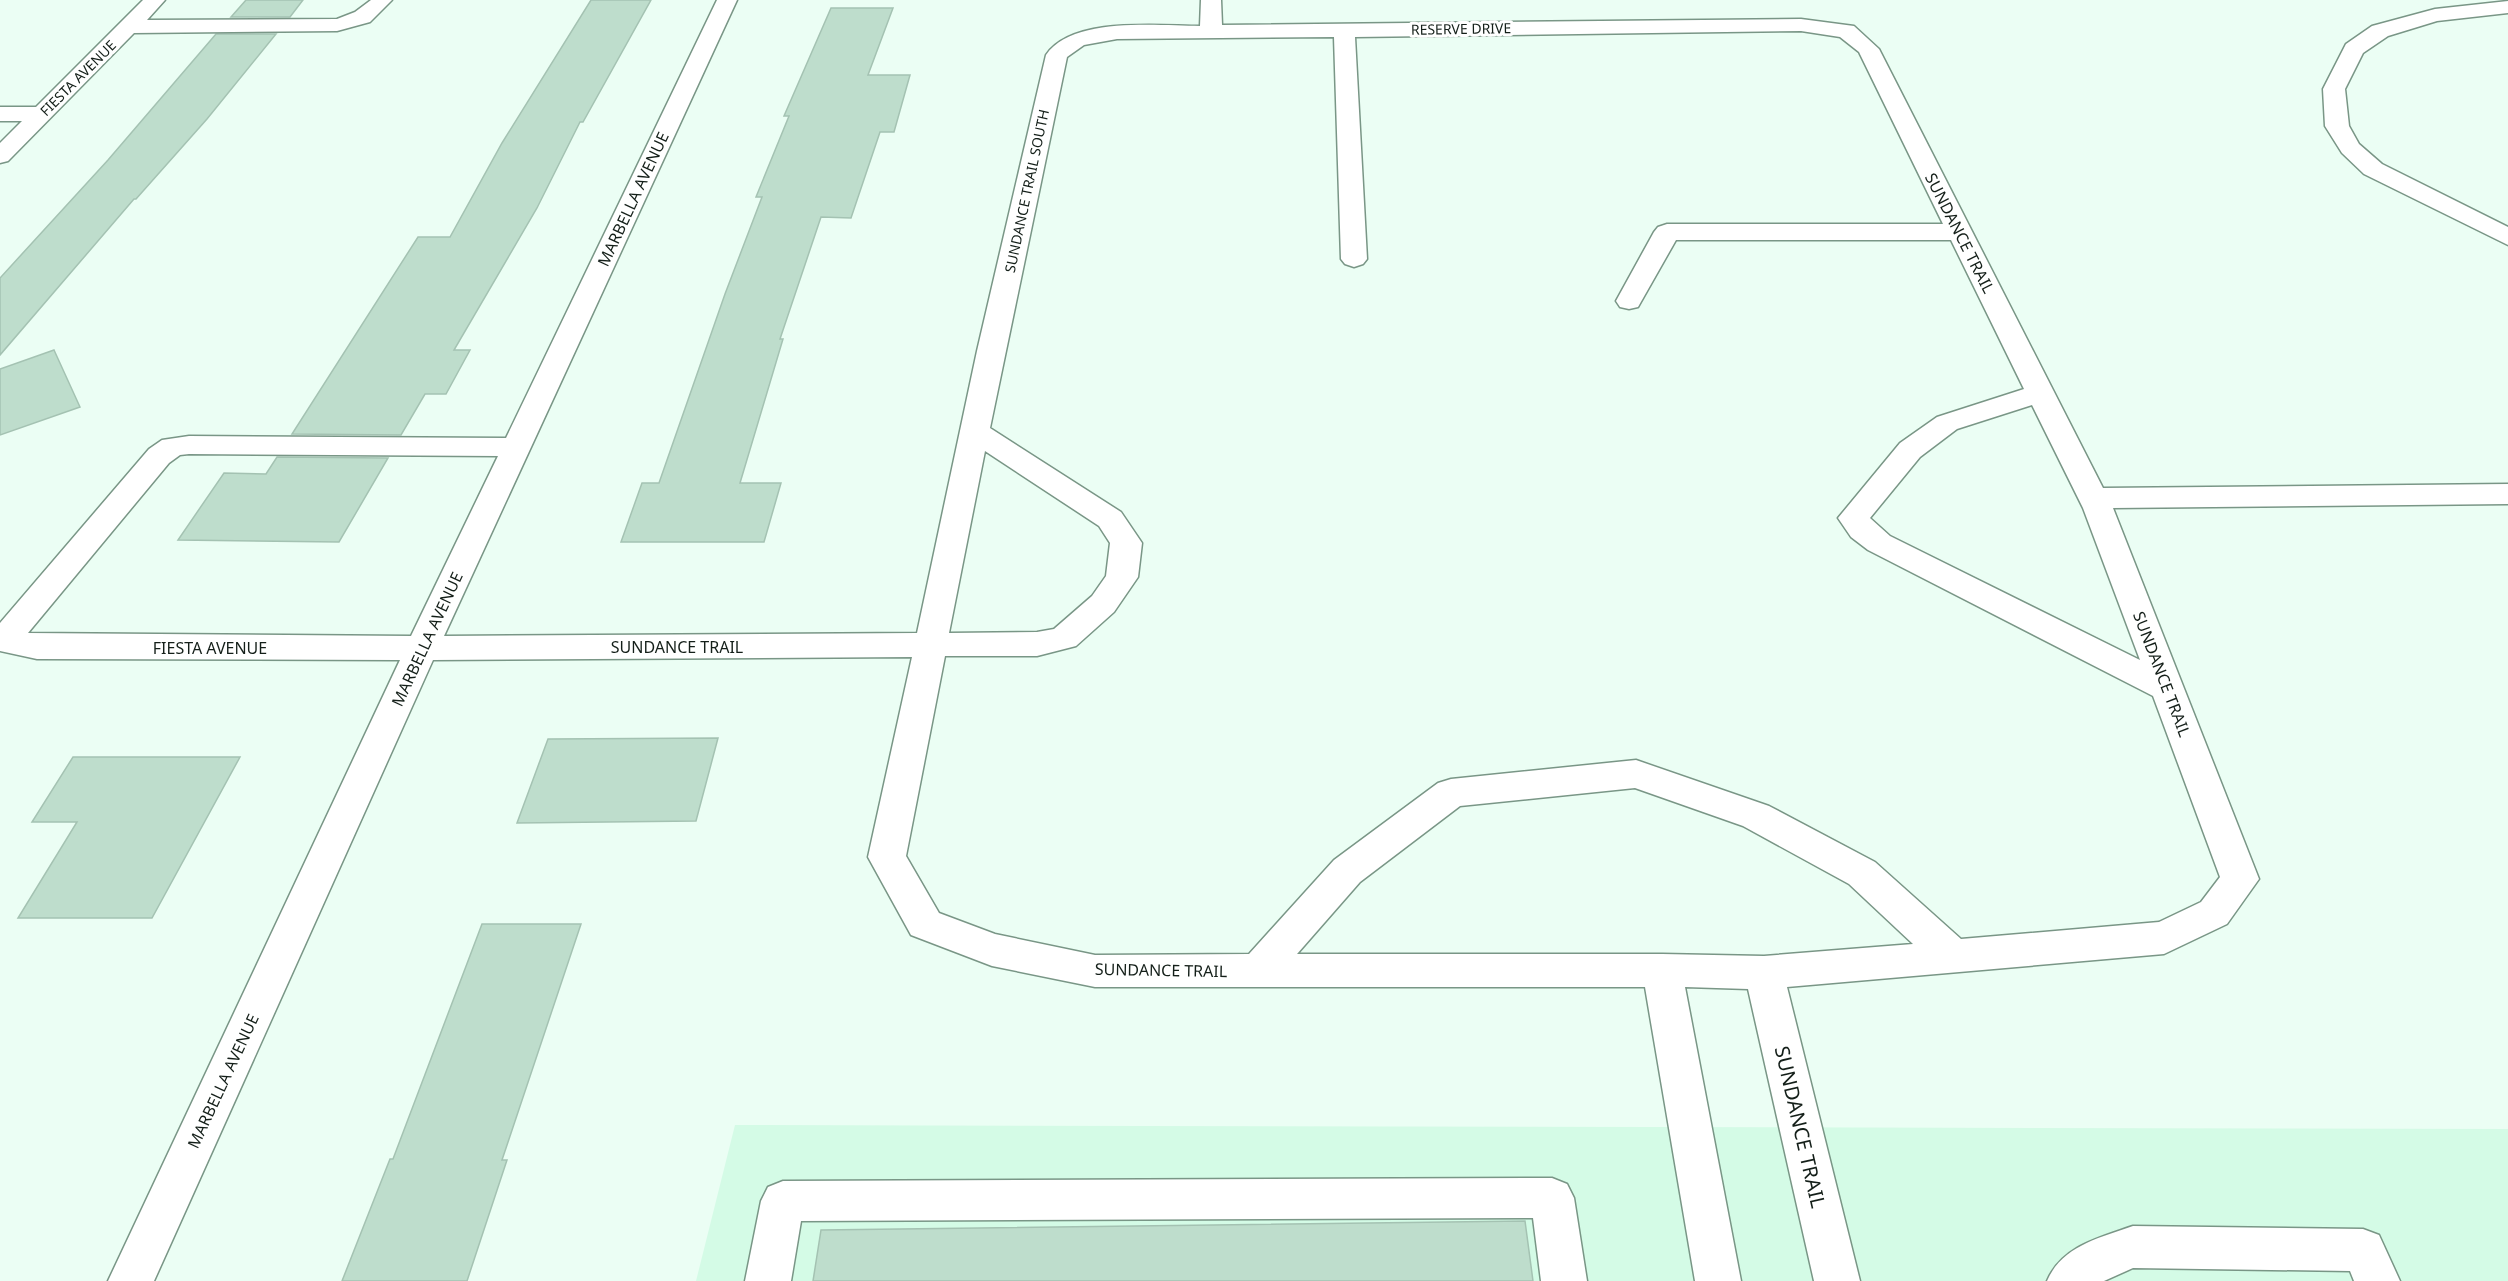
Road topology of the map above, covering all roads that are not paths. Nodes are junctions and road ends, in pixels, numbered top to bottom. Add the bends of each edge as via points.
1 (155, 0) edge
2 (382, 0) edge
3 (727, 0) edge
4 (1211, 0) edge
5 (2508, 7) edge
6 (128, 27) junction
7 (1344, 30) junction
8 (1210, 32) junction
9 (1846, 32) joint
10 (1077, 39) joint
11 (0, 114) edge
12 (42, 114) junction
13 (0, 156) edge
14 (1960, 232) junction
15 (2508, 237) edge
16 (1354, 259) dead end
17 (1629, 301) dead end
18 (991, 351) joint
19 (2040, 393) junction
20 (975, 431) junction
21 (517, 447) junction
22 (2508, 494) edge
23 (2092, 498) junction
24 (2, 639) edge
25 (932, 645) junction
26 (422, 648) junction
27 (2168, 689) junction
28 (1954, 957) junction
29 (1662, 970) junction
30 (1258, 971) junction
31 (1764, 973) junction
32 (2370, 1266) edge
33 (131, 1281) edge
34 (768, 1281) edge
35 (1564, 1281) edge
36 (1718, 1281) edge
37 (1837, 1281) edge
38 (2070, 1281) edge

1 - 6 street, FIESTA AVENUE
2 - 6 street via 373,12 358,21 337,26
3 - 21 street, MARBELLA AVENUE
4 - 8 street
5 - 15 street via 2435,15 2380,31 2354,49 2334,89 2337,126 2350,148 2373,169
6 - 12 street, FIESTA AVENUE
7 - 8 street, RESERVE DRIVE
7 - 9 street, RESERVE DRIVE via 1678,18 1801,25
7 - 16 street
8 - 10 street, RESERVE DRIVE via 1117,33
9 - 14 street, SUNDANCE TRAIL via 1868,49
10 - 18 street, SUNDANCE TRAIL SOUTH via 1057,55
11 - 12 street
12 - 13 street, FIESTA AVENUE
14 - 17 street via 1667,232
14 - 19 street, SUNDANCE TRAIL
18 - 20 street, SUNDANCE TRAIL
19 - 23 street, SUNDANCE TRAIL
19 - 27 street via 1947,423 1910,450 1854,518 1879,543
20 - 25 street, SUNDANCE TRAIL
20 - 25 street via 1110,519 1126,543 1122,577 1103,604 1064,638 1037,644
21 - 24 street via 172,447 159,456
21 - 26 street, MARBELLA AVENUE
22 - 23 street
23 - 27 street, SUNDANCE TRAIL
24 - 26 street, FIESTA AVENUE via 37,647
25 - 26 street, SUNDANCE TRAIL
25 - 30 street, SUNDANCE TRAIL via 887,857 925,924 992,950 1095,971
26 - 33 street, MARBELLA AVENUE
27 - 28 street, SUNDANCE TRAIL via 2240,879 2214,913 2164,938
28 - 30 street via 1862,873 1756,816 1636,774 1451,793 1347,870
28 - 31 street, SUNDANCE TRAIL
29 - 30 street, SUNDANCE TRAIL
29 - 31 street, SUNDANCE TRAIL
29 - 36 street
31 - 37 street, SUNDANCE TRAIL
32 - 38 street via 2133,1247 2094,1263
34 - 35 street via 783,1201 1552,1198

